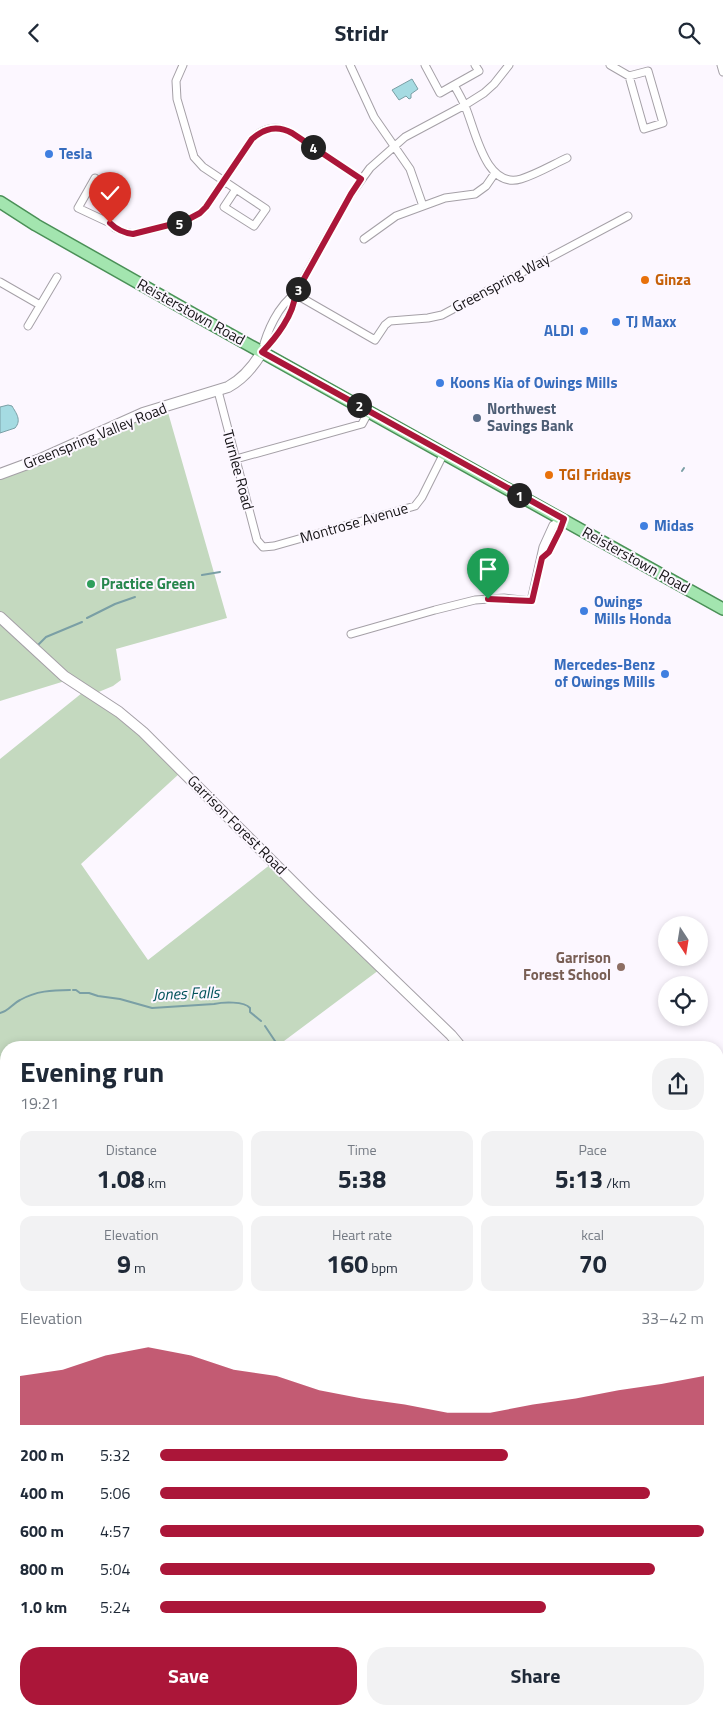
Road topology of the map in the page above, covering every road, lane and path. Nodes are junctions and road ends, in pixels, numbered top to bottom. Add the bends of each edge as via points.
1 (183, 65) edge
2 (350, 65) edge
3 (424, 65) edge
4 (476, 65) edge
5 (509, 65) edge
6 (610, 65) edge
7 (721, 65) edge
8 (723, 72) edge
9 (629, 77) junction
10 (454, 85) junction
11 (465, 105) junction
12 (394, 146) junction
13 (567, 158) dead end
14 (495, 173) junction
15 (361, 179) junction
16 (224, 181) junction
17 (236, 189) junction
18 (0, 202) edge
19 (423, 206) junction
20 (628, 215) dead end
21 (110, 223) junction
22 (364, 239) dead end
23 (57, 277) dead end
24 (0, 282) edge
25 (295, 295) junction
26 (40, 305) junction
27 (28, 327) dead end
28 (262, 352) junction
29 (218, 391) junction
30 (369, 411) junction
31 (444, 453) junction
32 (236, 459) junction
33 (0, 474) edge
34 (564, 519) junction
35 (263, 547) joint
36 (723, 609) edge
37 (0, 617) edge
38 (351, 634) dead end
39 (456, 1041) edge

1 - 16 street via 176,81 177,99 192,151 197,162
2 - 12 street via 370,109
3 - 10 street via 440,93
4 - 10 street via 479,71
5 - 11 street, Greenspring Valley Road via 494,84
6 - 9 street
7 - 8 street
9 - 9 street via 644,129 663,123 648,71
10 - 11 street
11 - 12 street, Greenspring Valley Road via 420,128
11 - 14 street via 484,157
12 - 15 street, Greenspring Valley Road
12 - 19 street via 410,169
13 - 14 street via 520,180
14 - 19 street via 475,194 445,198
15 - 16 street via 292,133 274,128 262,131 252,139
15 - 25 street, Greenspring Valley Road
16 - 17 street
16 - 21 street via 206,207 185,221 133,234 124,233
17 - 17 street via 266,209 254,227 224,207
18 - 28 main road, Reisterstown Road
19 - 22 street via 396,216
20 - 25 street, Greenspring Way via 442,315 390,321 375,340
21 - 21 street via 78,208 95,178 106,214
23 - 26 street
24 - 26 street
25 - 28 street, Greenspring Valley Road via 295,304 274,340
26 - 27 street
28 - 29 main road, Greenspring Valley Road via 244,376
28 - 30 main road, Reisterstown Road
29 - 32 street, Turnlee Road
29 - 33 main road, Greenspring Valley Road via 144,413
30 - 31 main road, Reisterstown Road
30 - 32 street via 362,424
31 - 34 main road, Reisterstown Road
31 - 35 street, Montrose Avenue via 415,506
32 - 35 street, Turnlee Road via 257,540
34 - 36 main road, Reisterstown Road
34 - 38 street via 553,525 543,547 532,601 504,598 474,600
37 - 39 main road, Garrison Forest Road via 64,676 143,731

